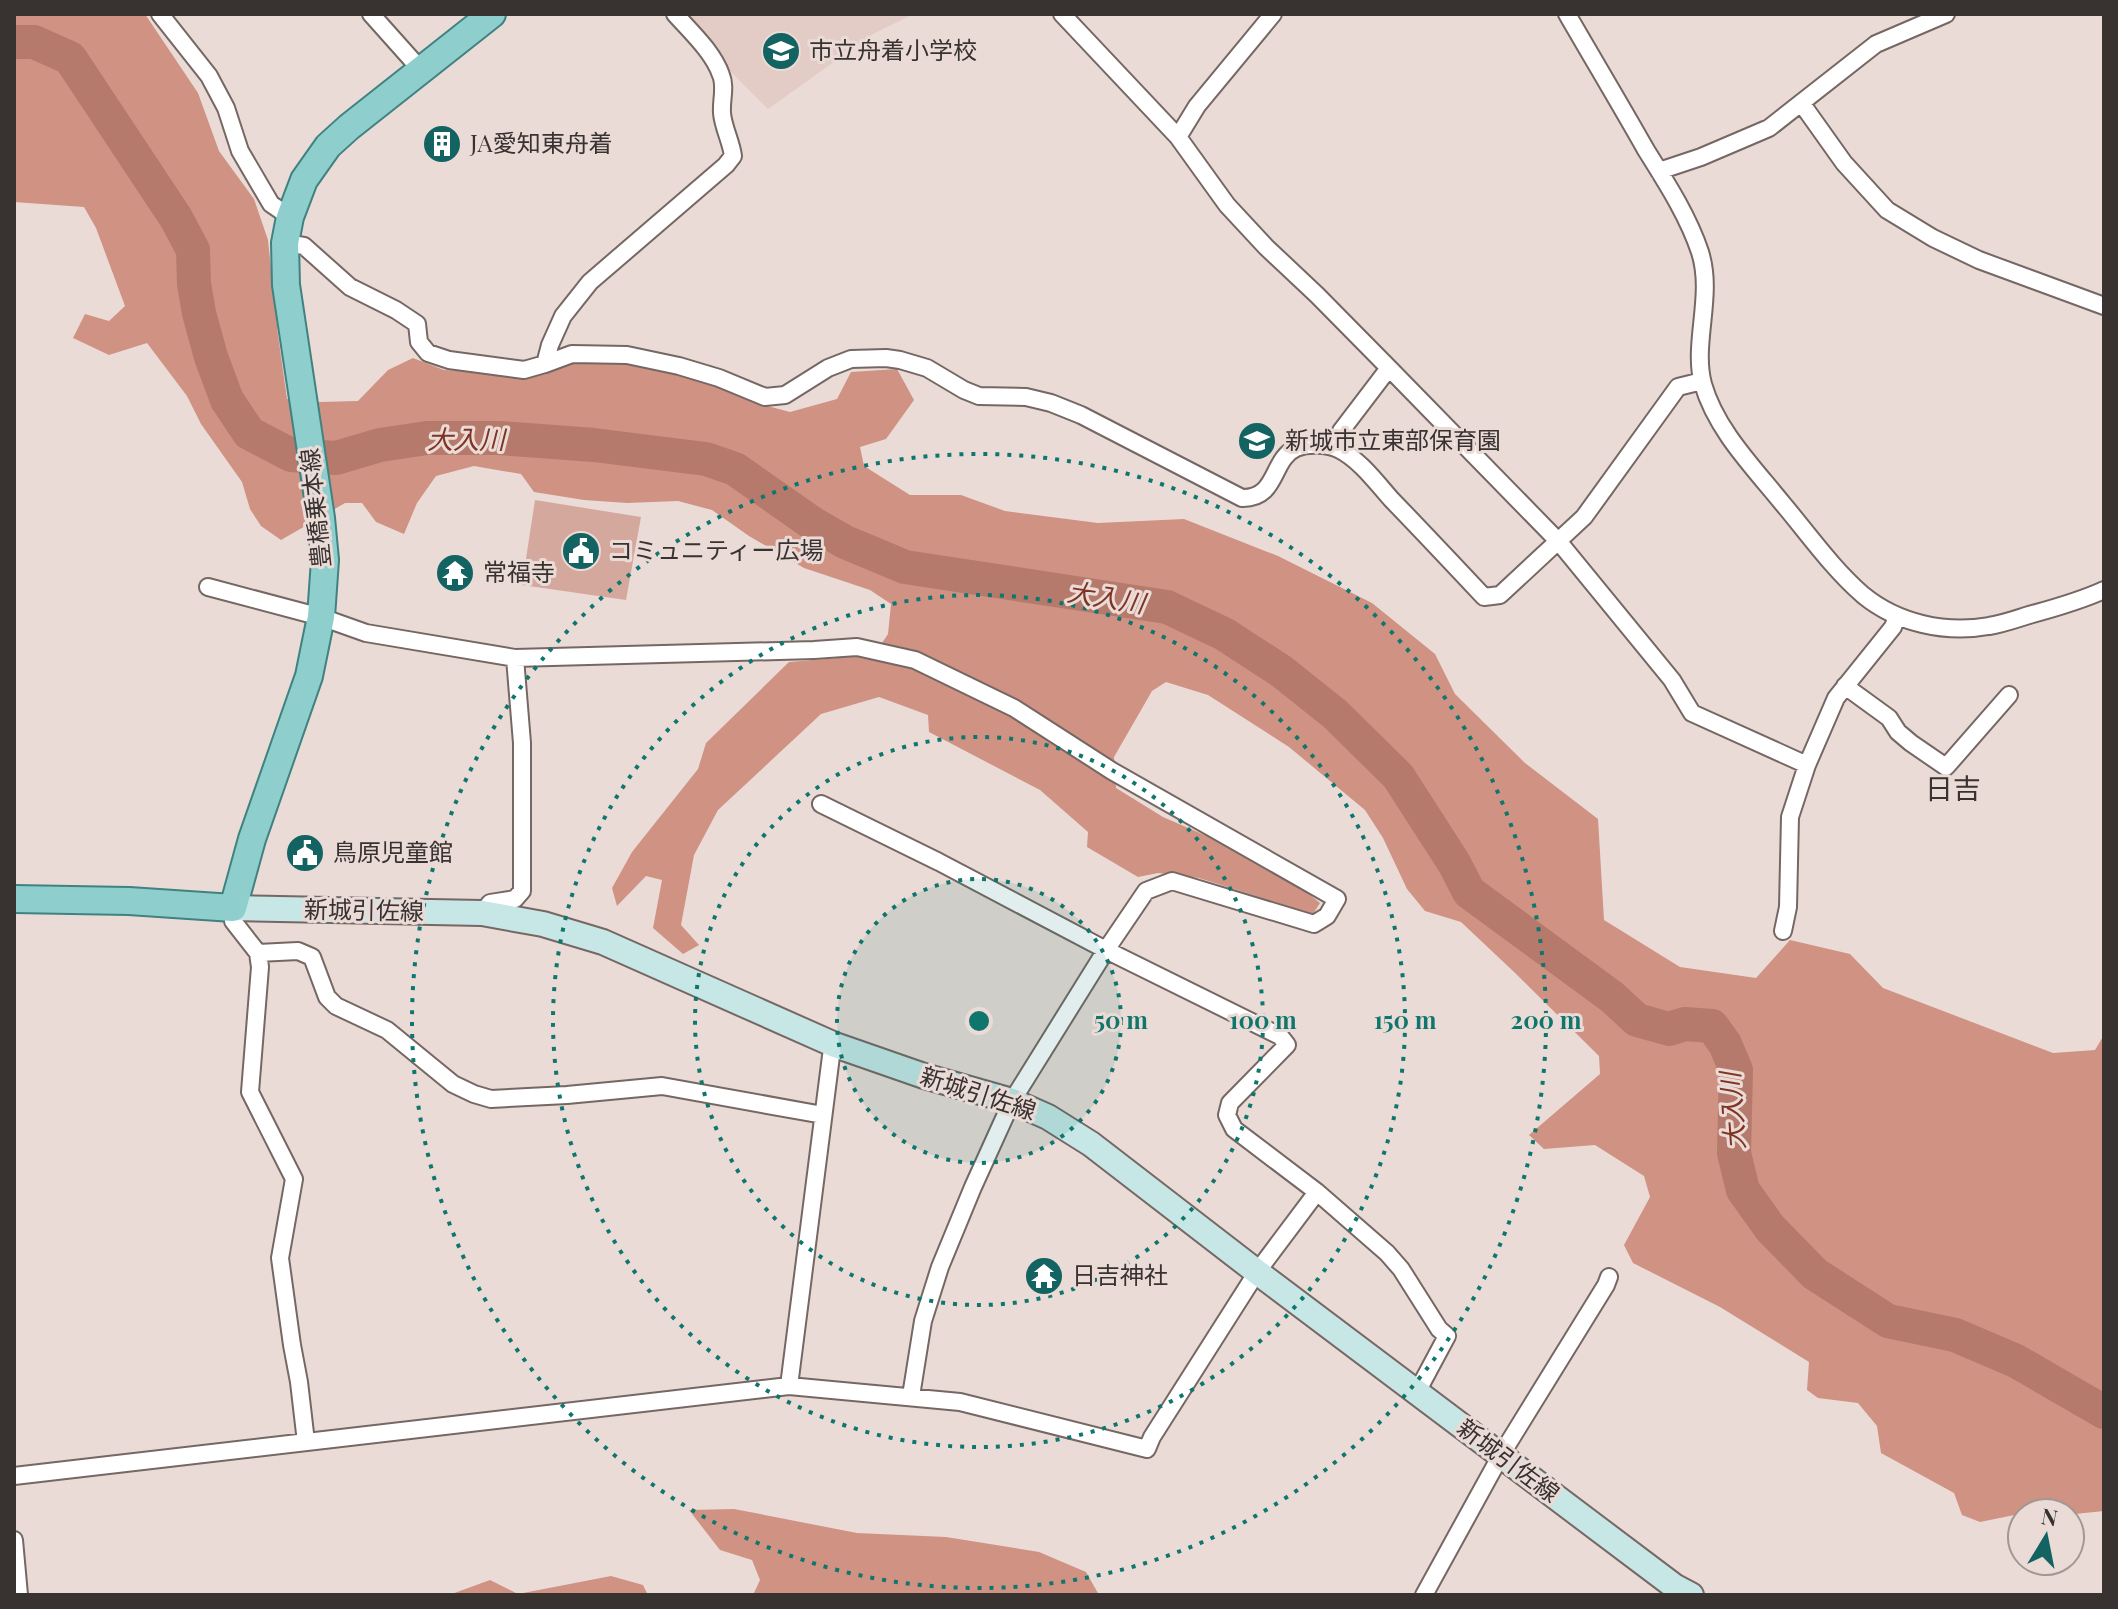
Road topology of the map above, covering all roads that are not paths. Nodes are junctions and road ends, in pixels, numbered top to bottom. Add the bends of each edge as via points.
1 (160, 14) edge
2 (371, 14) edge
3 (492, 14) edge
4 (675, 14) edge
5 (1062, 14) edge
6 (1273, 14) edge
7 (1567, 14) edge
8 (1946, 14) edge
9 (421, 70) junction
10 (1802, 104) junction
11 (1178, 137) junction
12 (1659, 171) junction
13 (290, 217) junction
14 (285, 243) junction
15 (2104, 306) edge
16 (545, 364) junction
17 (1389, 368) junction
18 (1702, 381) junction
19 (1337, 448) junction
20 (1559, 542) junction
21 (208, 587) dead end
22 (2104, 590) edge
23 (1897, 616) junction
24 (321, 617) junction
25 (515, 658) junction
26 (1845, 686) junction
27 (2009, 695) dead end
28 (1807, 765) junction
29 (821, 804) dead end
30 (14, 899) edge
31 (233, 908) junction
32 (482, 913) junction
33 (1783, 931) dead end
34 (1106, 950) junction
35 (258, 953) junction
36 (835, 1045) junction
37 (1012, 1101) junction
38 (823, 1115) junction
39 (1317, 1192) junction
40 (1257, 1272) junction
41 (1609, 1277) dead end
42 (789, 1386) junction
43 (1417, 1392) junction
44 (911, 1396) junction
45 (306, 1442) junction
46 (1501, 1455) junction
47 (14, 1476) edge
48 (14, 1540) edge
49 (19, 1595) edge
50 (1424, 1595) edge
51 (1691, 1595) edge

1 - 13 street via 209,76 240,151 271,204
2 - 9 street
3 - 9 main road, 豊橋乗本線
4 - 16 street via 722,75 722,113 733,156 590,282 563,316
5 - 11 street
6 - 11 street
7 - 12 street
8 - 10 street via 1876,44
9 - 13 main road, 豊橋乗本線 via 328,146 304,180
10 - 12 street via 1769,128
10 - 15 street via 1844,163 1887,210 1979,260
11 - 17 street via 1227,205
12 - 18 street via 1701,254 1706,287
13 - 14 main road, 豊橋乗本線
14 - 16 street via 304,246 350,287 417,324 419,342 428,353 524,370
14 - 24 main road, 豊橋乗本線 via 286,285 321,518
16 - 19 street via 572,354 627,355 706,374 765,397 785,395 851,359 900,360 979,396 1026,397 1071,411 1242,498 1253,499 1265,491 1288,452 1299,446
17 - 19 street via 1341,431
17 - 20 street
18 - 20 street via 1678,387 1584,517
18 - 23 street via 1744,455 1842,576
19 - 20 street via 1484,597 1500,595
20 - 28 street via 1672,680 1692,713
21 - 24 street
22 - 23 street via 1987,627 1952,629
23 - 26 street
24 - 25 street via 366,633
24 - 31 main road, 豊橋乗本線 via 309,676
25 - 32 street via 522,743 522,891 515,899 490,903
25 - 34 street via 857,647 915,660 1014,708 1112,771 1337,899 1327,916 1314,924 1172,881 1146,891
26 - 27 street via 1946,767
26 - 28 street
28 - 33 street via 1790,817
29 - 34 street
30 - 31 main road
31 - 32 main road, 新城引佐線
31 - 35 street via 233,921
32 - 36 main road, 新城引佐線 via 603,942
34 - 37 street
34 - 39 street via 1280,1036 1287,1045 1230,1103 1227,1115 1234,1129
35 - 38 street via 298,951 312,957 327,997 336,1006 387,1030 453,1084 491,1099 662,1086
35 - 45 street via 250,1092 294,1179 280,1258
36 - 37 main road, 新城引佐線
36 - 38 street
37 - 40 main road, 新城引佐線 via 1091,1144
37 - 44 street via 940,1267 923,1321
38 - 42 street
39 - 40 street
39 - 43 street via 1387,1253 1447,1336
40 - 43 main road, 新城引佐線
40 - 44 street via 1147,1449 960,1402
41 - 46 street
42 - 44 street
42 - 45 street
43 - 46 main road, 新城引佐線
45 - 47 street
46 - 50 street
46 - 51 main road, 新城引佐線
48 - 49 street

